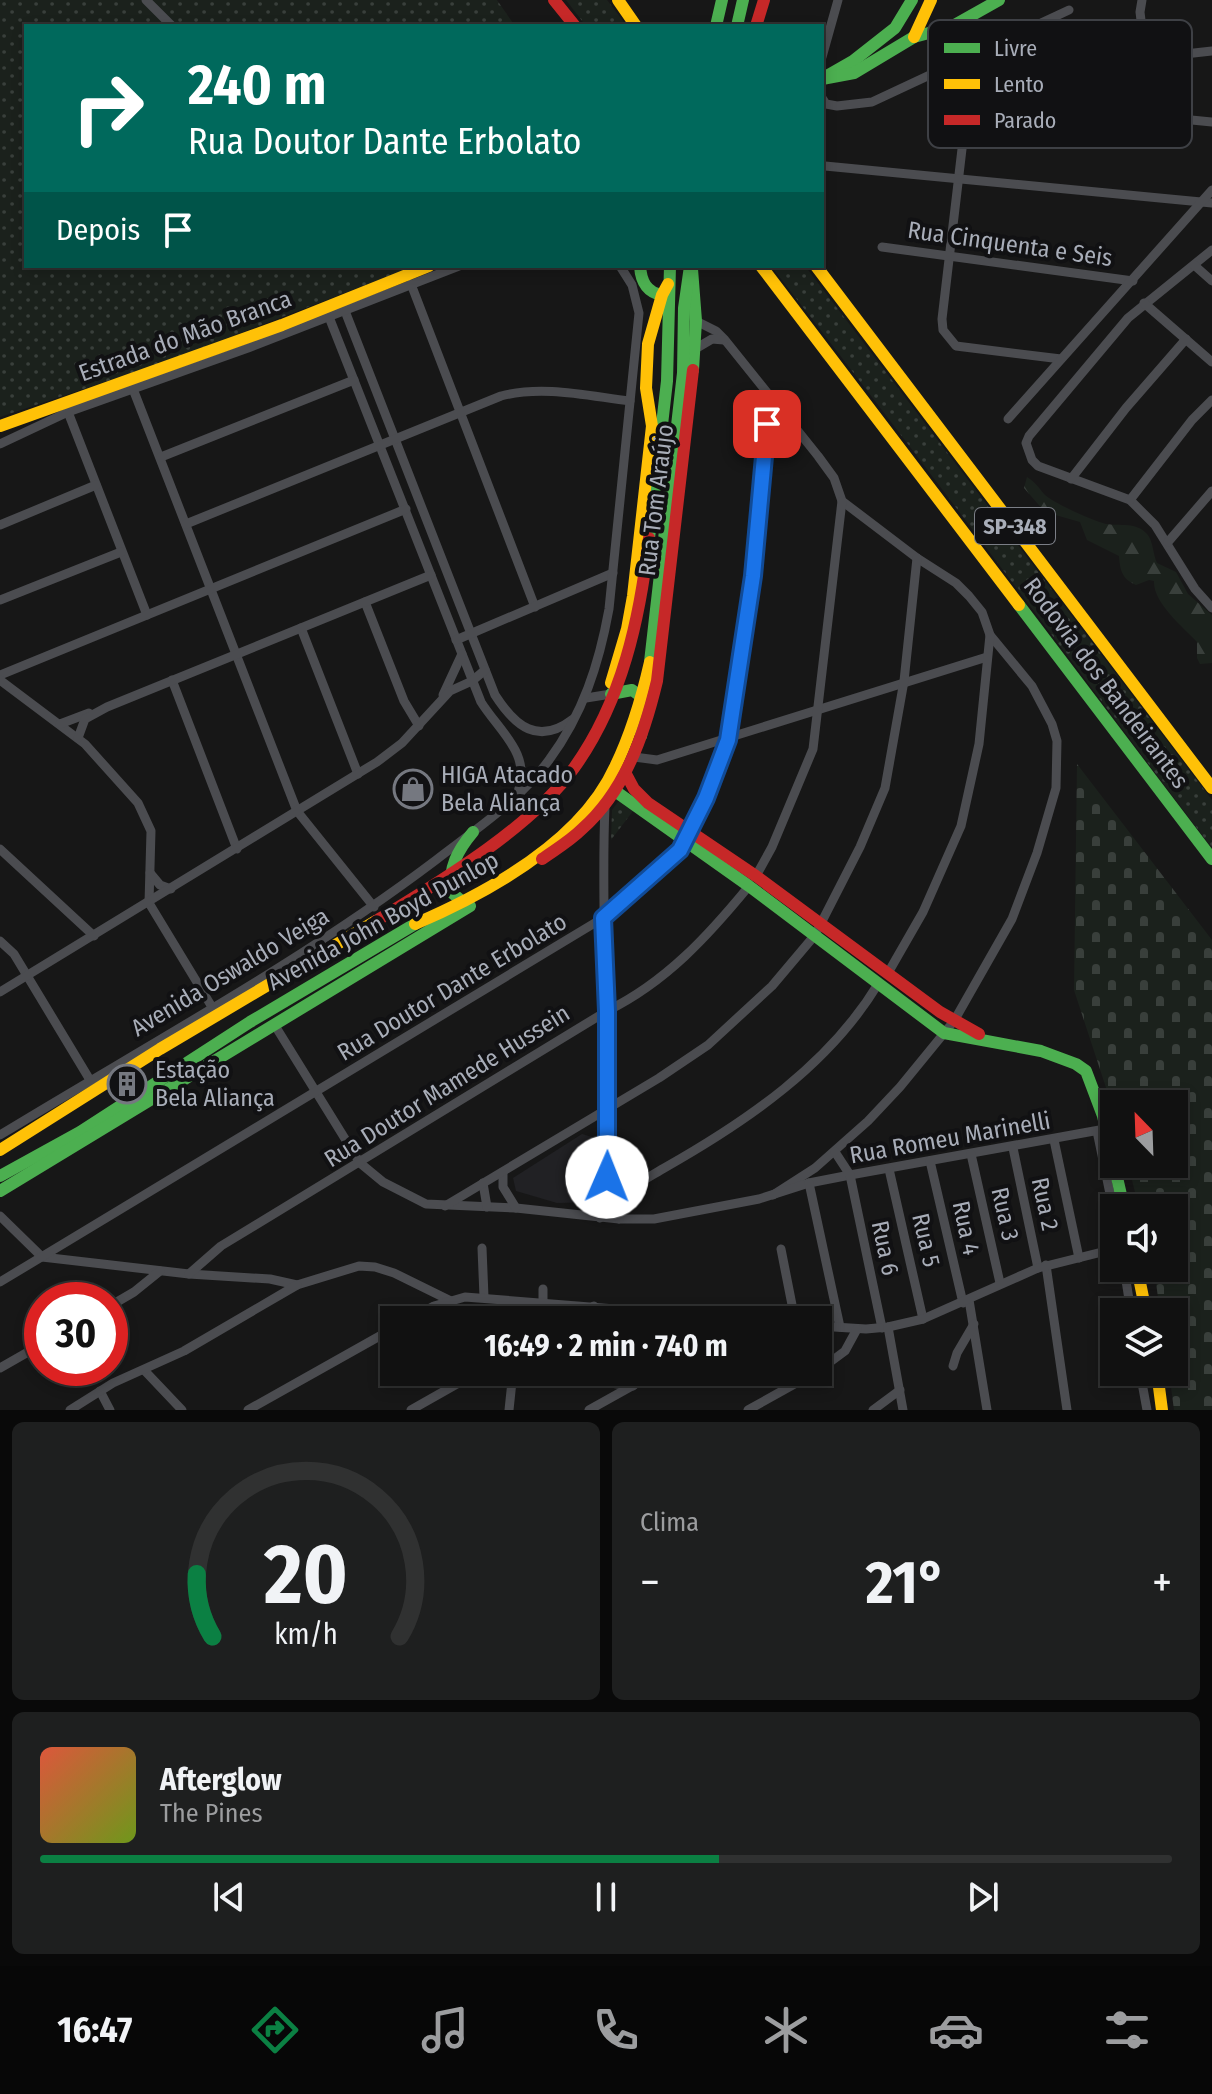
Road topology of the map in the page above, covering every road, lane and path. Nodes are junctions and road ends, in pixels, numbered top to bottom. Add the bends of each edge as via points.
1 (146, 0) edge
2 (554, 0) edge
3 (618, 0) edge
4 (722, 0) edge
5 (743, 0) edge
6 (751, 0) edge
7 (764, 0) edge
8 (838, 0) edge
9 (912, 0) edge
10 (931, 0) edge
11 (999, 0) edge
12 (1135, 0) edge
13 (1142, 0) edge
14 (1069, 10) dead end
15 (1140, 12) junction
16 (963, 20) edge
17 (1048, 20) edge
18 (1141, 20) edge
19 (738, 23) edge
20 (170, 24) edge
21 (573, 24) edge
22 (635, 24) edge
23 (716, 24) edge
24 (757, 24) edge
25 (895, 28) junction
26 (928, 33) edge
27 (914, 37) junction
28 (824, 50) edge
29 (1212, 51) edge
30 (1192, 53) edge
31 (824, 77) edge
32 (928, 77) edge
33 (824, 78) edge
34 (824, 101) edge
35 (1192, 120) edge
36 (1212, 122) edge
37 (962, 148) edge
38 (825, 166) dead end
39 (958, 178) junction
40 (1212, 190) edge
41 (1200, 203) junction
42 (1212, 203) edge
43 (882, 247) dead end
44 (1212, 250) edge
45 (949, 257) junction
46 (1194, 265) junction
47 (423, 268) edge
48 (454, 268) edge
49 (621, 268) edge
50 (640, 268) edge
51 (670, 268) edge
52 (691, 268) edge
53 (691, 268) edge
54 (763, 268) edge
55 (818, 268) edge
56 (1133, 281) junction
57 (1212, 281) edge
58 (411, 284) junction
59 (665, 290) junction
60 (1144, 303) junction
61 (345, 311) junction
62 (329, 317) junction
63 (696, 321) junction
64 (650, 332) junction
65 (1186, 339) junction
66 (725, 340) junction
67 (695, 349) junction
68 (636, 359) junction
69 (1061, 359) junction
70 (1212, 362) edge
71 (187, 370) junction
72 (154, 371) junction
73 (354, 380) junction
74 (133, 389) junction
75 (771, 400) junction
76 (1212, 400) edge
77 (630, 401) junction
78 (68, 412) junction
79 (460, 412) junction
80 (1008, 419) dead end
81 (0, 426) edge
82 (395, 439) junction
83 (0, 444) edge
84 (380, 445) junction
85 (161, 457) junction
86 (1071, 479) junction
87 (96, 485) junction
88 (1210, 499) edge
89 (1130, 500) junction
90 (842, 501) junction
91 (406, 509) junction
92 (186, 524) junction
93 (0, 525) edge
94 (1168, 542) junction
95 (121, 552) junction
96 (917, 558) junction
97 (613, 573) junction
98 (431, 575) junction
99 (580, 588) junction
100 (211, 589) junction
101 (3, 595) edge
102 (611, 595) junction
103 (365, 602) junction
104 (535, 607) junction
105 (1212, 608) edge
106 (147, 615) junction
107 (301, 628) junction
108 (472, 633) junction
109 (990, 635) junction
110 (456, 640) junction
111 (236, 654) junction
112 (462, 654) junction
113 (987, 657) junction
114 (39, 659) junction
115 (485, 670) junction
116 (0, 678) edge
117 (172, 680) junction
118 (472, 681) junction
119 (904, 681) junction
120 (16, 692) junction
121 (611, 694) junction
122 (642, 696) junction
123 (442, 698) junction
124 (586, 698) junction
125 (107, 707) junction
126 (820, 709) junction
127 (576, 717) junction
128 (60, 724) junction
129 (419, 726) junction
130 (641, 736) junction
131 (78, 738) junction
132 (728, 740) junction
133 (634, 757) junction
134 (358, 774) junction
135 (626, 774) junction
136 (1212, 788) edge
137 (615, 791) junction
138 (516, 797) junction
139 (605, 806) junction
140 (297, 811) junction
141 (473, 832) junction
142 (687, 836) junction
143 (0, 849) edge
144 (237, 849) junction
145 (1212, 859) edge
146 (532, 862) junction
147 (150, 873) junction
148 (450, 875) junction
149 (752, 881) junction
150 (171, 889) junction
151 (483, 896) junction
152 (149, 903) junction
153 (464, 903) junction
154 (374, 907) junction
155 (603, 918) junction
156 (818, 930) junction
157 (94, 936) junction
158 (0, 941) edge
159 (888, 973) junction
160 (27, 976) junction
161 (878, 984) junction
162 (0, 992) edge
163 (212, 1007) junction
164 (607, 1011) junction
165 (954, 1021) junction
166 (274, 1024) junction
167 (944, 1033) junction
168 (991, 1041) junction
169 (90, 1080) junction
170 (317, 1093) junction
171 (607, 1108) junction
172 (1100, 1126) edge
173 (1100, 1130) edge
174 (0, 1135) edge
175 (18, 1138) junction
176 (1054, 1140) junction
177 (0, 1143) edge
178 (1013, 1148) junction
179 (0, 1150) edge
180 (835, 1152) junction
181 (971, 1154) junction
182 (930, 1161) junction
183 (360, 1163) junction
184 (815, 1168) junction
185 (889, 1169) junction
186 (503, 1172) junction
187 (850, 1175) junction
188 (0, 1176) edge
189 (483, 1183) junction
190 (809, 1183) junction
191 (0, 1191) edge
192 (609, 1194) junction
193 (773, 1195) junction
194 (445, 1206) junction
195 (487, 1207) junction
196 (516, 1208) junction
197 (0, 1216) edge
198 (600, 1218) junction
199 (619, 1219) junction
200 (482, 1248) dead end
201 (781, 1249) dead end
202 (1100, 1253) edge
203 (42, 1257) junction
204 (1079, 1258) junction
205 (1042, 1267) junction
206 (160, 1271) junction
207 (189, 1274) junction
208 (0, 1282) edge
209 (1000, 1283) junction
210 (297, 1285) junction
211 (543, 1289) dead end
212 (128, 1296) edge
213 (484, 1297) junction
214 (451, 1301) junction
215 (543, 1302) junction
216 (966, 1302) junction
217 (434, 1306) edge
218 (594, 1306) edge
219 (792, 1306) edge
220 (923, 1319) junction
221 (974, 1324) junction
222 (832, 1327) edge
223 (840, 1327) junction
224 (885, 1328) junction
225 (857, 1329) junction
226 (380, 1336) edge
227 (24, 1354) edge
228 (832, 1362) edge
229 (953, 1366) dead end
230 (0, 1368) edge
231 (144, 1370) junction
232 (453, 1386) edge
233 (512, 1386) edge
234 (633, 1386) edge
235 (790, 1386) edge
236 (1143, 1386) edge
237 (1159, 1386) edge
238 (900, 1390) junction
239 (100, 1391) junction
240 (70, 1410) edge
241 (110, 1410) edge
242 (182, 1410) edge
243 (248, 1410) edge
244 (411, 1410) edge
245 (509, 1410) edge
246 (589, 1410) edge
247 (748, 1410) edge
248 (873, 1410) edge
249 (903, 1410) edge
250 (987, 1410) edge
251 (1067, 1410) edge
252 (1147, 1410) edge
253 (1162, 1410) edge

1 - 20 street
2 - 21 main road
3 - 22 main road
4 - 23 main road
5 - 19 main road
6 - 19 main road
7 - 24 main road
8 - 28 street
9 - 25 main road
10 - 27 main road
11 - 16 main road
12 - 15 street
13 - 15 street
14 - 17 street
15 - 18 street
25 - 27 main road
25 - 31 main road
26 - 27 main road
27 - 33 main road via 854,73
29 - 30 street
32 - 34 street via 872,102 837,106
35 - 36 street
37 - 39 street
38 - 39 street
39 - 41 street
39 - 45 street
40 - 41 street
41 - 42 street
41 - 56 street
43 - 45 street, Rua Cinquenta e Seis
44 - 46 street
45 - 56 street, Rua Cinquenta e Seis
45 - 69 street via 942,319 949,340 956,346
46 - 57 street
46 - 60 street
47 - 72 main road, Estrada do Mão Branca
48 - 58 street
49 - 68 street via 637,300
50 - 59 main road via 647,289 654,294
51 - 59 main road, Avenida John Boyd Dunlop
52 - 63 main road, Rua Tom Araújo
53 - 122 main road, Avenida John Boyd Dunlop via 660,594
54 - 145 main road, Rodovia dos Bandeirantes / SP-348
55 - 136 main road, Rodovia dos Bandeirantes / SP-348
56 - 69 street
58 - 61 street
58 - 79 street
59 - 64 main road
59 - 121 main road, Avenida John Boyd Dunlop via 667,381 642,598 627,661
60 - 65 street
60 - 86 street via 1114,332 1026,443 1038,466
61 - 62 street
61 - 82 street
62 - 71 street
62 - 73 street
63 - 66 street
63 - 67 main road, Rua Tom Araújo
64 - 68 street
64 - 121 main road via 646,388 652,426 633,596
65 - 70 street
65 - 86 street
66 - 67 street via 712,339
66 - 75 street
67 - 130 main road, Rua Tom Araújo via 657,681
68 - 77 street, Avenida Oswaldo Veiga
69 - 80 street
71 - 72 main road
71 - 74 street
72 - 81 main road, Estrada do Mão Branca
73 - 84 street
73 - 85 street
74 - 78 street
74 - 85 street
75 - 90 street via 834,478
75 - 132 street, Rua Doutor Dante Erbolato via 753,576
76 - 89 street
77 - 79 street via 519,391
77 - 97 street, Avenida Oswaldo Veiga
78 - 83 street
78 - 87 street
79 - 82 street
79 - 104 street
82 - 84 street
82 - 108 street
84 - 91 street
84 - 92 street
85 - 92 street
86 - 89 street
87 - 93 street
87 - 95 street
88 - 94 street
89 - 94 street
90 - 96 street, Rua Romeu Marinelli
90 - 126 street, Rua Doutor Mamede Hussein
91 - 98 street
91 - 100 street
92 - 100 street
94 - 105 street
95 - 101 street
95 - 106 street
96 - 109 street, Rua Romeu Marinelli via 969,596
96 - 119 street
97 - 99 street
97 - 102 street, Avenida Oswaldo Veiga
98 - 103 street
98 - 110 street
99 - 102 street
99 - 104 street
100 - 106 street
100 - 111 street
102 - 124 street, Avenida Oswaldo Veiga
103 - 107 street
103 - 129 street
104 - 108 street
106 - 114 street
107 - 111 street
107 - 134 street
108 - 110 street
108 - 115 street
109 - 113 street
109 - 165 street, Rua Romeu Marinelli via 1045,708 1057,741 1058,773 1048,819 1012,919
110 - 112 street
111 - 117 street
111 - 140 street
112 - 118 street
112 - 123 street
113 - 119 street
113 - 159 street via 979,744 961,826 923,912
114 - 116 street
114 - 120 street via 18,675
115 - 118 street
115 - 127 street via 503,707 521,726 550,731
116 - 120 street
117 - 125 street
117 - 144 street
118 - 123 street
118 - 138 street via 520,758 523,771
119 - 126 street
119 - 156 street via 885,788
120 - 128 street
121 - 122 main road via 632,690
121 - 124 street
121 - 148 main road, Avenida John Boyd Dunlop via 592,738 556,790
122 - 130 main road via 646,707
122 - 146 main road, Avenida John Boyd Dunlop via 602,790
123 - 129 street
124 - 127 street, Avenida Oswaldo Veiga
125 - 128 street
125 - 131 street via 85,719
126 - 132 street
126 - 149 street, Rua Doutor Mamede Hussein via 809,762
127 - 138 street, Avenida Oswaldo Veiga via 549,760
128 - 131 street
129 - 134 street
130 - 133 main road
131 - 147 street via 147,817 153,844
132 - 133 street via 657,760
132 - 142 street, Rua Doutor Dante Erbolato
133 - 135 main road
134 - 140 street
135 - 137 main road
135 - 142 main road via 634,789
137 - 139 main road
137 - 142 main road
138 - 141 street, Avenida Oswaldo Veiga
139 - 146 main road via 585,827
139 - 155 street
140 - 144 street
140 - 154 street
141 - 148 main road via 455,854
141 - 154 street, Avenida Oswaldo Veiga
142 - 149 main road
142 - 155 street, Rua Doutor Dante Erbolato via 665,866
143 - 157 street
144 - 150 street
146 - 151 main road, Avenida John Boyd Dunlop
147 - 150 street
147 - 152 street
148 - 153 main road via 451,892
148 - 175 main road, Avenida John Boyd Dunlop
149 - 156 main road
149 - 164 street, Rua Doutor Mamede Hussein via 689,954 633,998
150 - 152 street
151 - 153 main road, Avenida John Boyd Dunlop
151 - 166 main road
152 - 157 street
152 - 163 street
153 - 188 main road, Avenida John Boyd Dunlop via 410,926 91,1126
154 - 163 street, Avenida Oswaldo Veiga
155 - 164 street
155 - 170 street, Rua Doutor Dante Erbolato
156 - 159 main road
156 - 161 main road
156 - 171 street via 772,986 708,1045
157 - 160 street
158 - 160 street
159 - 165 main road
160 - 162 street
160 - 169 street
161 - 167 main road
161 - 192 street via 825,1051 764,1105 723,1135
163 - 169 street, Avenida Oswaldo Veiga
164 - 171 street
164 - 183 street, Rua Doutor Mamede Hussein
165 - 167 street, Rua Romeu Marinelli
165 - 168 main road
166 - 170 street, Rua Romeu Marinelli
166 - 191 main road
167 - 168 main road
167 - 180 street, Rua Romeu Marinelli via 900,1087
168 - 172 main road via 1055,1055 1086,1071
169 - 174 street, Avenida Oswaldo Veiga
170 - 183 street, Rua Romeu Marinelli
170 - 203 street, Rua Doutor Dante Erbolato
171 - 186 street
171 - 192 street
173 - 176 street, Rua Romeu Marinelli
175 - 177 main road
175 - 179 main road, Avenida John Boyd Dunlop
176 - 178 street, Rua Romeu Marinelli
176 - 204 street
178 - 181 street, Rua Romeu Marinelli
178 - 205 street, Rua 2
180 - 184 street, Rua Romeu Marinelli
180 - 187 street
181 - 182 street, Rua Romeu Marinelli
181 - 209 street, Rua 3
182 - 185 street, Rua Romeu Marinelli
182 - 216 street, Rua 4
183 - 194 street, Rua Romeu Marinelli via 408,1196
183 - 207 street, Rua Doutor Mamede Hussein via 221,1246
184 - 190 street, Rua Romeu Marinelli
184 - 193 street, Rua Romeu Marinelli
185 - 187 street, Rua Romeu Marinelli
185 - 220 street, Rua 5
186 - 189 street
186 - 196 street via 503,1187
187 - 190 street, Rua Romeu Marinelli
187 - 224 street, Rua 6
189 - 194 street
189 - 195 street
190 - 193 street, Rua Romeu Marinelli
190 - 223 street
192 - 198 street
192 - 199 street
193 - 199 street, Rua Romeu Marinelli via 680,1215
194 - 195 street, Rua Romeu Marinelli
195 - 196 street, Rua Romeu Marinelli
196 - 198 street, Rua Romeu Marinelli
197 - 203 street
198 - 199 street, Rua Romeu Marinelli
200 - 213 street
201 - 219 street
202 - 204 street
203 - 206 street
203 - 208 street, Rua Doutor Dante Erbolato
204 - 205 street
205 - 209 street
205 - 251 street, Rua 2
206 - 207 street
206 - 212 street
207 - 210 street
209 - 216 street
210 - 214 street via 359,1266 375,1267
210 - 231 street
211 - 215 street
213 - 214 street
213 - 215 street
214 - 217 street
215 - 218 street
216 - 220 street
216 - 221 street, Rua 4
220 - 224 street
221 - 229 street
221 - 250 street, Rua 4
222 - 223 street
223 - 225 street
224 - 225 street
224 - 238 street, Rua 6
225 - 228 street
226 - 243 street
227 - 230 street
231 - 239 street
231 - 242 street
232 - 244 street
233 - 245 street
234 - 246 street
235 - 247 street
236 - 252 street
237 - 253 main road
238 - 248 street
238 - 249 street, Rua 6
239 - 240 street
239 - 241 street

